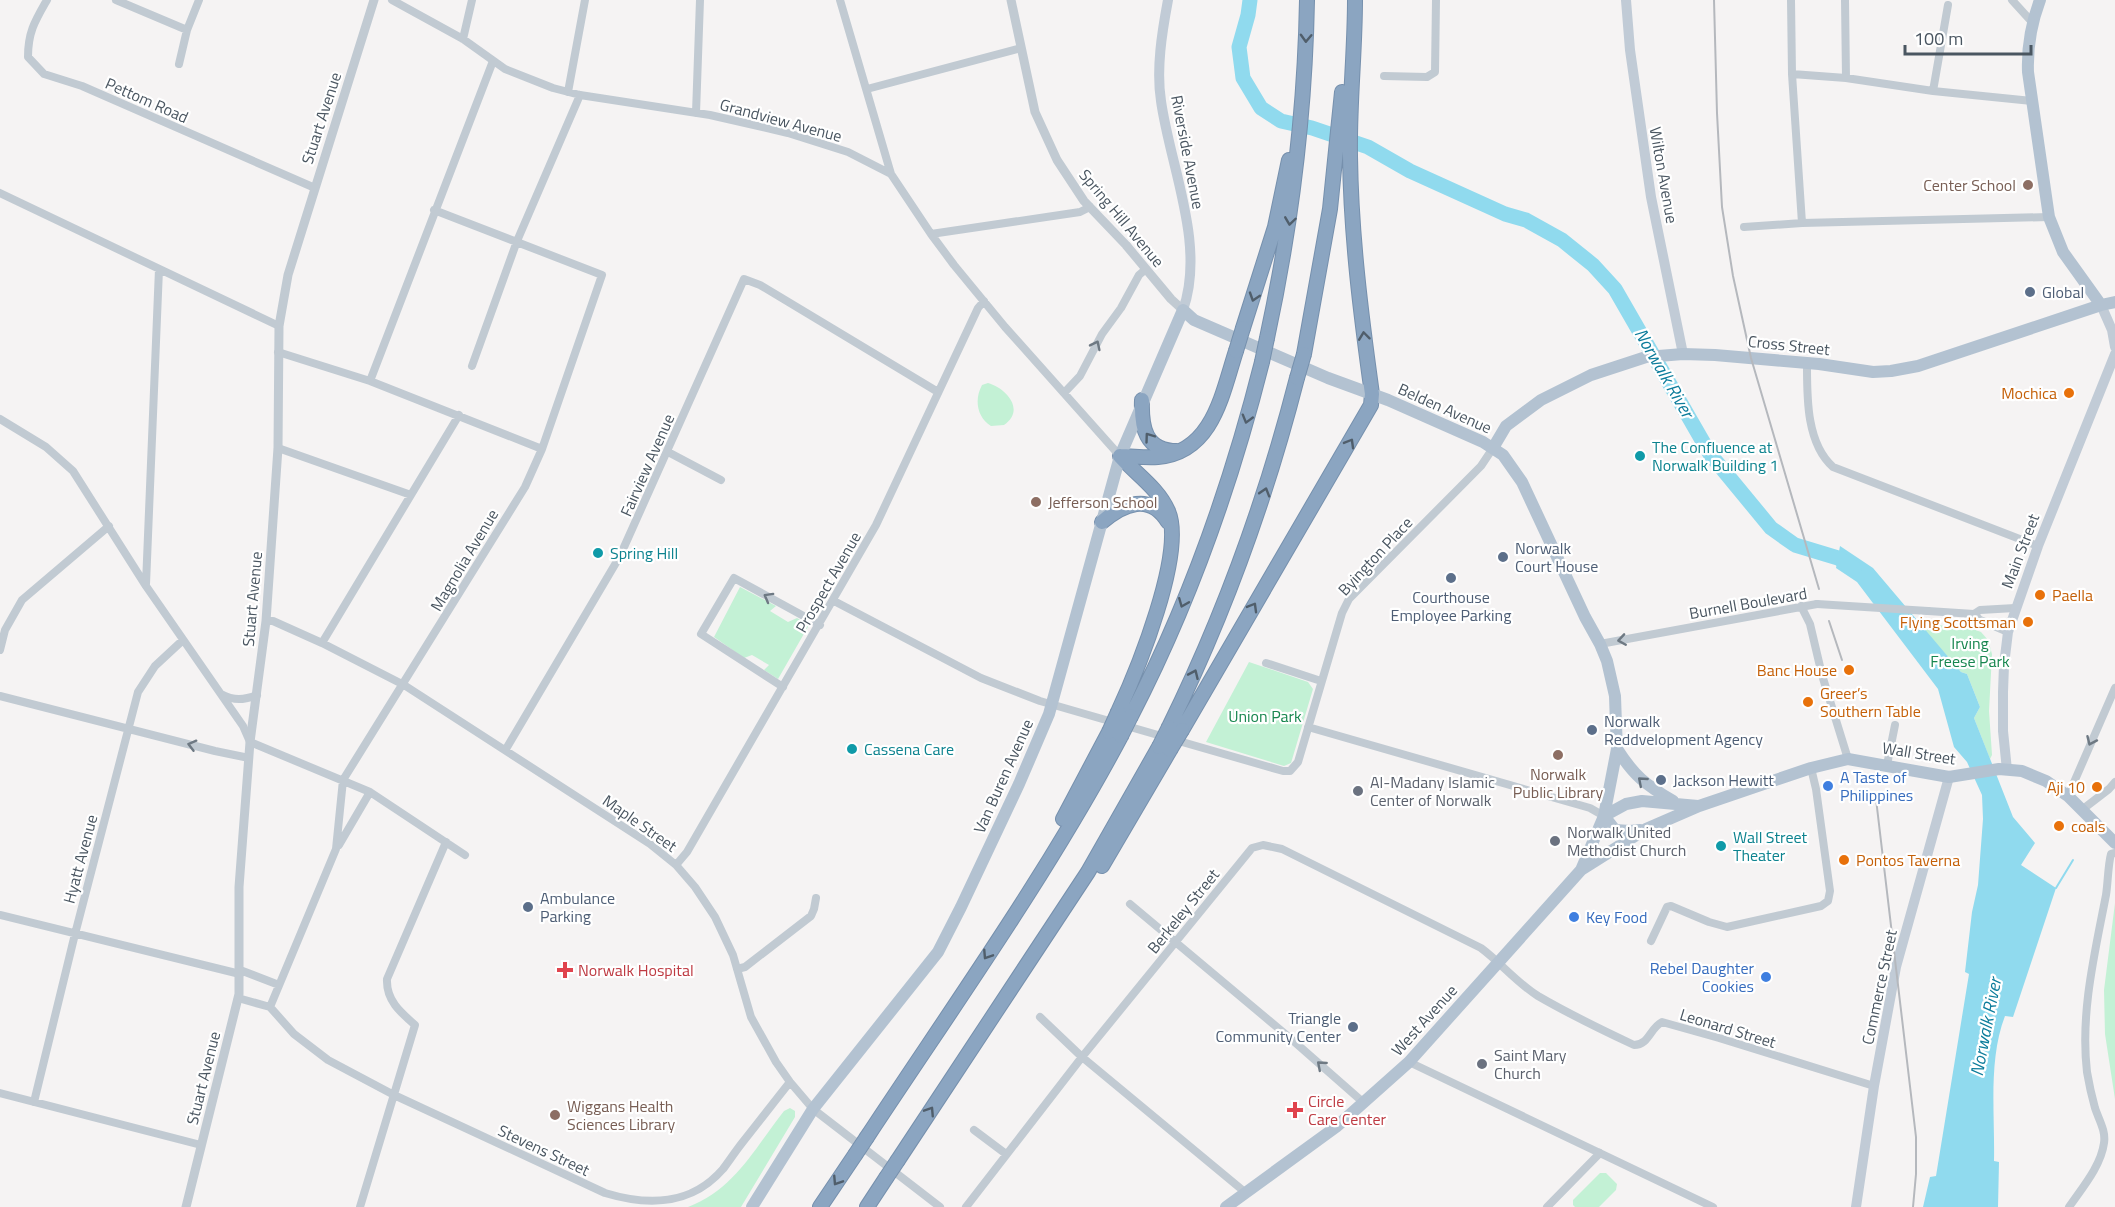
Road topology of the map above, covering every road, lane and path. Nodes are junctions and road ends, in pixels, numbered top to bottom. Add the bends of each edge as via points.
1 (47, 0) edge
2 (116, 0) edge
3 (199, 0) edge
4 (374, 0) edge
5 (392, 0) edge
6 (472, 0) edge
7 (585, 0) edge
8 (700, 0) edge
9 (840, 0) edge
10 (1011, 0) edge
11 (1168, 0) edge
12 (1307, 0) edge
13 (1346, 0) edge
14 (1355, 0) edge
15 (1436, 0) edge
16 (1626, 0) edge
17 (1791, 0) edge
18 (1845, 0) edge
19 (2012, 0) edge
20 (2040, 0) edge
21 (1948, 5) dead end
22 (2032, 22) junction
23 (187, 30) junction
24 (463, 39) junction
25 (1021, 48) junction
26 (493, 61) junction
27 (179, 64) dead end
28 (1792, 74) junction
29 (1384, 76) dead end
30 (1846, 78) junction
31 (867, 89) junction
32 (1933, 91) junction
33 (568, 92) junction
34 (1347, 93) junction
35 (580, 94) junction
36 (2032, 101) junction
37 (696, 113) junction
38 (1293, 161) junction
39 (891, 174) junction
40 (315, 188) junction
41 (0, 193) edge
42 (1090, 207) junction
43 (434, 210) junction
44 (2049, 217) junction
45 (1802, 223) junction
46 (1744, 227) dead end
47 (931, 234) junction
48 (517, 242) junction
49 (159, 269) junction
50 (1146, 269) junction
51 (984, 301) junction
52 (2115, 302) edge
53 (2101, 305) junction
54 (1183, 310) junction
55 (279, 326) junction
56 (2115, 347) edge
57 (278, 352) junction
58 (1683, 354) junction
59 (2115, 354) edge
60 (1807, 363) junction
61 (472, 366) dead end
62 (370, 381) junction
63 (938, 392) junction
64 (1064, 393) junction
65 (1372, 394) junction
66 (1142, 400) junction
67 (459, 415) junction
68 (1, 422) edge
69 (278, 448) junction
70 (1493, 448) junction
71 (542, 449) junction
72 (1182, 450) junction
73 (668, 452) junction
74 (1120, 456) junction
75 (721, 480) dead end
76 (411, 495) junction
77 (1102, 522) junction
78 (109, 526) junction
79 (1172, 529) junction
80 (2038, 546) junction
81 (146, 586) junction
82 (834, 601) junction
83 (1801, 606) junction
84 (2016, 608) junction
85 (1974, 614) junction
86 (266, 621) junction
87 (820, 625) junction
88 (2008, 633) junction
89 (183, 640) junction
90 (322, 643) junction
91 (1600, 644) junction
92 (0, 650) edge
93 (1266, 663) dead end
94 (1321, 681) junction
95 (404, 685) junction
96 (783, 687) junction
97 (2115, 688) edge
98 (219, 692) junction
99 (257, 695) junction
100 (0, 696) edge
101 (1052, 705) junction
102 (1125, 714) junction
103 (1895, 725) dead end
104 (1308, 727) junction
105 (128, 728) junction
106 (1175, 729) junction
107 (250, 742) junction
108 (1617, 748) junction
109 (506, 749) junction
110 (249, 758) junction
111 (1848, 759) junction
112 (1887, 765) junction
113 (1810, 768) junction
114 (2003, 770) junction
115 (1949, 777) junction
116 (343, 780) junction
117 (2115, 783) edge
118 (370, 792) junction
119 (2068, 796) junction
120 (1677, 803) junction
121 (1699, 806) junction
122 (2083, 809) junction
123 (1604, 816) junction
124 (1646, 829) junction
125 (446, 842) junction
126 (2115, 843) edge
127 (336, 849) junction
128 (2115, 852) edge
129 (465, 855) dead end
130 (676, 865) junction
131 (1581, 870) junction
132 (816, 898) dead end
133 (1130, 904) dead end
134 (0, 915) edge
135 (75, 934) junction
136 (1651, 941) dead end
137 (1175, 943) junction
138 (1499, 962) junction
139 (737, 969) junction
140 (240, 972) junction
141 (279, 985) junction
142 (238, 998) junction
143 (270, 1007) junction
144 (1040, 1017) dead end
145 (1082, 1058) junction
146 (1409, 1062) junction
147 (790, 1082) junction
148 (1874, 1086) junction
149 (0, 1093) edge
150 (394, 1095) junction
151 (34, 1102) junction
152 (1365, 1103) junction
153 (813, 1109) junction
154 (974, 1130) dead end
155 (2115, 1130) edge
156 (2105, 1134) junction
157 (201, 1144) junction
158 (1006, 1154) junction
159 (1600, 1154) junction
160 (1246, 1193) junction
161 (639, 1204) edge
162 (186, 1207) edge
163 (360, 1207) edge
164 (752, 1207) edge
165 (820, 1207) edge
166 (867, 1207) edge
167 (940, 1207) edge
168 (966, 1207) edge
169 (1226, 1207) edge
170 (1547, 1207) edge
171 (1713, 1207) edge
172 (1856, 1207) edge
173 (2069, 1207) edge

1 - 40 street, Pettom Road via 28,42 28,57 44,75 82,86
2 - 23 street
3 - 23 street
4 - 40 street, Stuart Avenue
5 - 24 street, Grandview Avenue
6 - 24 street
7 - 33 street
8 - 37 street
9 - 31 street
10 - 25 street, Spring Hill Avenue
11 - 54 main road, Riverside Avenue via 1160,98 1189,241
12 -> 38 highway via 1305,76
13 - 34 highway
14 - 34 highway
15 - 29 street via 1435,72 1427,78
16 - 58 main road, Wilton Avenue via 1651,198
17 - 28 street
18 - 30 street
19 - 22 street
20 - 22 main road
21 - 32 street
22 - 36 main road via 2027,52
23 - 27 street
24 - 26 street, Grandview Avenue
25 - 31 street
25 - 42 street, Spring Hill Avenue via 1035,112 1057,160
26 - 33 street, Grandview Avenue via 531,80
26 - 43 street
28 - 30 street
28 - 45 street
30 - 32 street
31 - 39 street
32 - 36 street
33 - 35 street, Grandview Avenue
65 -> 34 highway via 1354,248
106 -> 34 highway, bridge via 1249,538 1298,378 1320,270
35 - 37 street, Grandview Avenue
35 - 48 street
36 - 44 main road
37 - 39 street, Grandview Avenue via 823,142
38 -> 72 highway, bridge via 1210,424 1198,440
38 -> 102 highway, bridge via 1284,255 1268,338 1230,474 1169,638
39 - 47 street, Grandview Avenue
40 - 55 street, Stuart Avenue via 288,275
41 - 49 street
42 - 47 street via 1080,213
42 - 50 street, Spring Hill Avenue
43 - 48 street
43 - 62 street
44 - 45 street
44 - 53 main road via 2063,252
45 - 46 street
47 - 51 street, Grandview Avenue
48 - 61 street
48 - 71 street, Magnolia Avenue via 602,275
49 - 55 street
49 - 81 street
50 - 54 street, Spring Hill Avenue
64 -> 50 street via 1080,376 1102,334
51 - 63 street, Prospect Avenue
51 - 64 street, Grandview Avenue
52 - 53 main road, Cross Street
53 - 56 main road
53 - 60 main road, Cross Street via 1900,370 1867,371
54 - 65 main road, Belden Avenue via 1194,320
54 - 66 main road, Van Buren Avenue
55 - 57 street, Stuart Avenue
57 - 62 street
57 - 69 street, Stuart Avenue
58 - 60 main road, Cross Street
58 - 70 main road, Cross Street via 1646,357 1591,375 1541,400 1506,426
59 - 80 main road, Main Street
60 - 80 street via 1808,414 1817,441 1833,467
62 - 67 street
63 - 73 street, Fairview Avenue via 744,279
63 - 82 street, Prospect Avenue via 886,505
64 - 74 street, Grandview Avenue
65 - 70 main road, Belden Avenue
106 -> 65 highway via 1368,413
72 -> 66 highway via 1165,450 1151,441 1144,431
66 - 74 main road, Van Buren Avenue
67 - 71 street
67 - 76 street
68 - 78 street via 63,461
69 - 76 street
69 - 86 street, Stuart Avenue
70 - 91 main road, Belden Avenue via 1522,482
70 - 94 street, Byington Place via 1481,466 1349,599
71 - 95 street, Magnolia Avenue via 525,487
72 - 74 highway via 1159,457
73 - 75 street
73 - 109 street, Fairview Avenue via 620,556
74 - 77 main road, Van Buren Avenue
74 - 79 highway via 1161,498
76 - 90 street
77 - 79 highway via 1121,508 1142,504 1159,511
77 - 101 main road, Van Buren Avenue
78 - 81 street
78 - 92 street via 22,600 4,630
79 - 102 highway via 1154,620
80 - 84 main road, Main Street
81 - 89 street
82 - 87 street, Prospect Avenue
82 - 101 street via 981,678
83 - 85 street, Burnell Boulevard, bridge
83 -> 91 street, Burnell Boulevard
83 - 111 street via 1810,624
84 - 85 street, Burnell Boulevard via 1980,610
84 - 88 main road, Main Street
85 - 88 street, Burnell Boulevard
86 - 90 street, Maple Street
86 - 99 street, Stuart Avenue
87 - 96 street, Prospect Avenue
87 -> 96 street via 734,578 701,634
88 - 114 main road, Main Street
89 - 98 street
89 - 105 street, Hyatt Avenue via 155,666 138,692
90 - 95 street, Maple Street
91 - 108 main road, Belden Avenue via 1615,696
93 - 94 street
94 - 104 street, Byington Place
95 - 109 street, Maple Street
95 - 116 street, Magnolia Avenue
96 - 130 street, Prospect Avenue
97 -> 119 street
98 - 99 street via 242,700
98 - 107 street
99 - 107 street, Stuart Avenue
100 - 105 street
101 - 104 street, Byington Place via 1283,771 1290,771 1298,762
101 - 153 main road, Van Buren Avenue via 1019,784 938,952
102 -> 165 highway, bridge via 1076,816
103 - 112 street
104 - 123 street via 1590,808
110 -> 105 street
105 - 135 street, Hyatt Avenue
166 -> 106 highway, bridge via 1054,923
107 - 110 street, Stuart Avenue
107 - 116 street
120 -> 108 main road, Wall Street via 1631,771
108 - 123 main road, Belden Avenue
109 - 130 street, Maple Street
110 - 140 street, Stuart Avenue via 238,911
111 - 112 main road, Wall Street
111 - 113 main road, Wall Street
112 - 115 main road, Wall Street
113 - 121 main road, Wall Street
113 - 136 street via 1830,891 1828,901 1821,906 1726,927 1671,906
114 - 115 main road, Wall Street
114 - 119 main road, Wall Street via 2022,771
115 - 148 main road, Commerce Street via 1896,967
116 - 118 street
116 - 127 street, Magnolia Avenue
117 - 122 street
118 - 125 street
118 - 127 street, Magnolia Avenue
119 - 122 main road, Wall Street
120 - 121 main road, Wall Street
120 - 123 main road, Wall Street via 1642,801 1626,804
121 - 124 main road, Wall Street
122 - 126 main road, Wall Street
123 - 124 main road, Wall Street via 1615,830
123 - 131 main road, West Avenue
124 - 131 main road, Wall Street
125 - 129 street
125 - 150 street via 387,979 386,991 397,1010 415,1025
127 - 141 street, Magnolia Avenue
128 - 156 street via 2109,860 2084,1038 2087,1074
130 - 139 street, Maple Street via 715,917
131 - 138 main road, West Avenue
132 - 139 street via 810,915 745,967
133 - 137 street
134 - 135 street
135 - 140 street
135 - 151 street, Hyatt Avenue
137 - 138 street, Berkeley Street via 1252,848 1263,845 1282,849 1481,948
137 - 145 street, Berkeley Street
152 -> 137 street
138 - 146 main road, West Avenue
138 - 148 street, Leonard Street via 1538,995 1634,1045 1645,1041 1655,1025 1662,1022
139 - 147 street, Maple Street via 751,1017
140 - 141 street
140 - 142 street, Stuart Avenue
141 - 143 street
142 - 143 street
142 - 157 street, Stuart Avenue
143 - 150 street, Stevens Street via 294,1034 328,1060
144 - 145 street
145 - 158 street, Berkeley Street
145 - 160 street
146 - 152 main road, West Avenue
146 - 159 street
147 - 153 street, Maple Street
147 - 161 street, Stevens Street via 705,1185 683,1197
148 - 172 main road, Commerce Street
149 - 151 street
150 - 161 street, Stevens Street via 605,1193
150 - 163 street
151 - 157 street
152 - 160 main road, West Avenue
153 - 164 main road, Van Buren Avenue
153 - 167 street, Maple Street
154 - 158 street
155 - 156 street
156 - 173 street via 2101,1157
157 - 162 street, Stuart Avenue
158 - 168 street, Berkeley Street
159 - 170 street
159 - 171 street
160 - 169 main road, West Avenue

